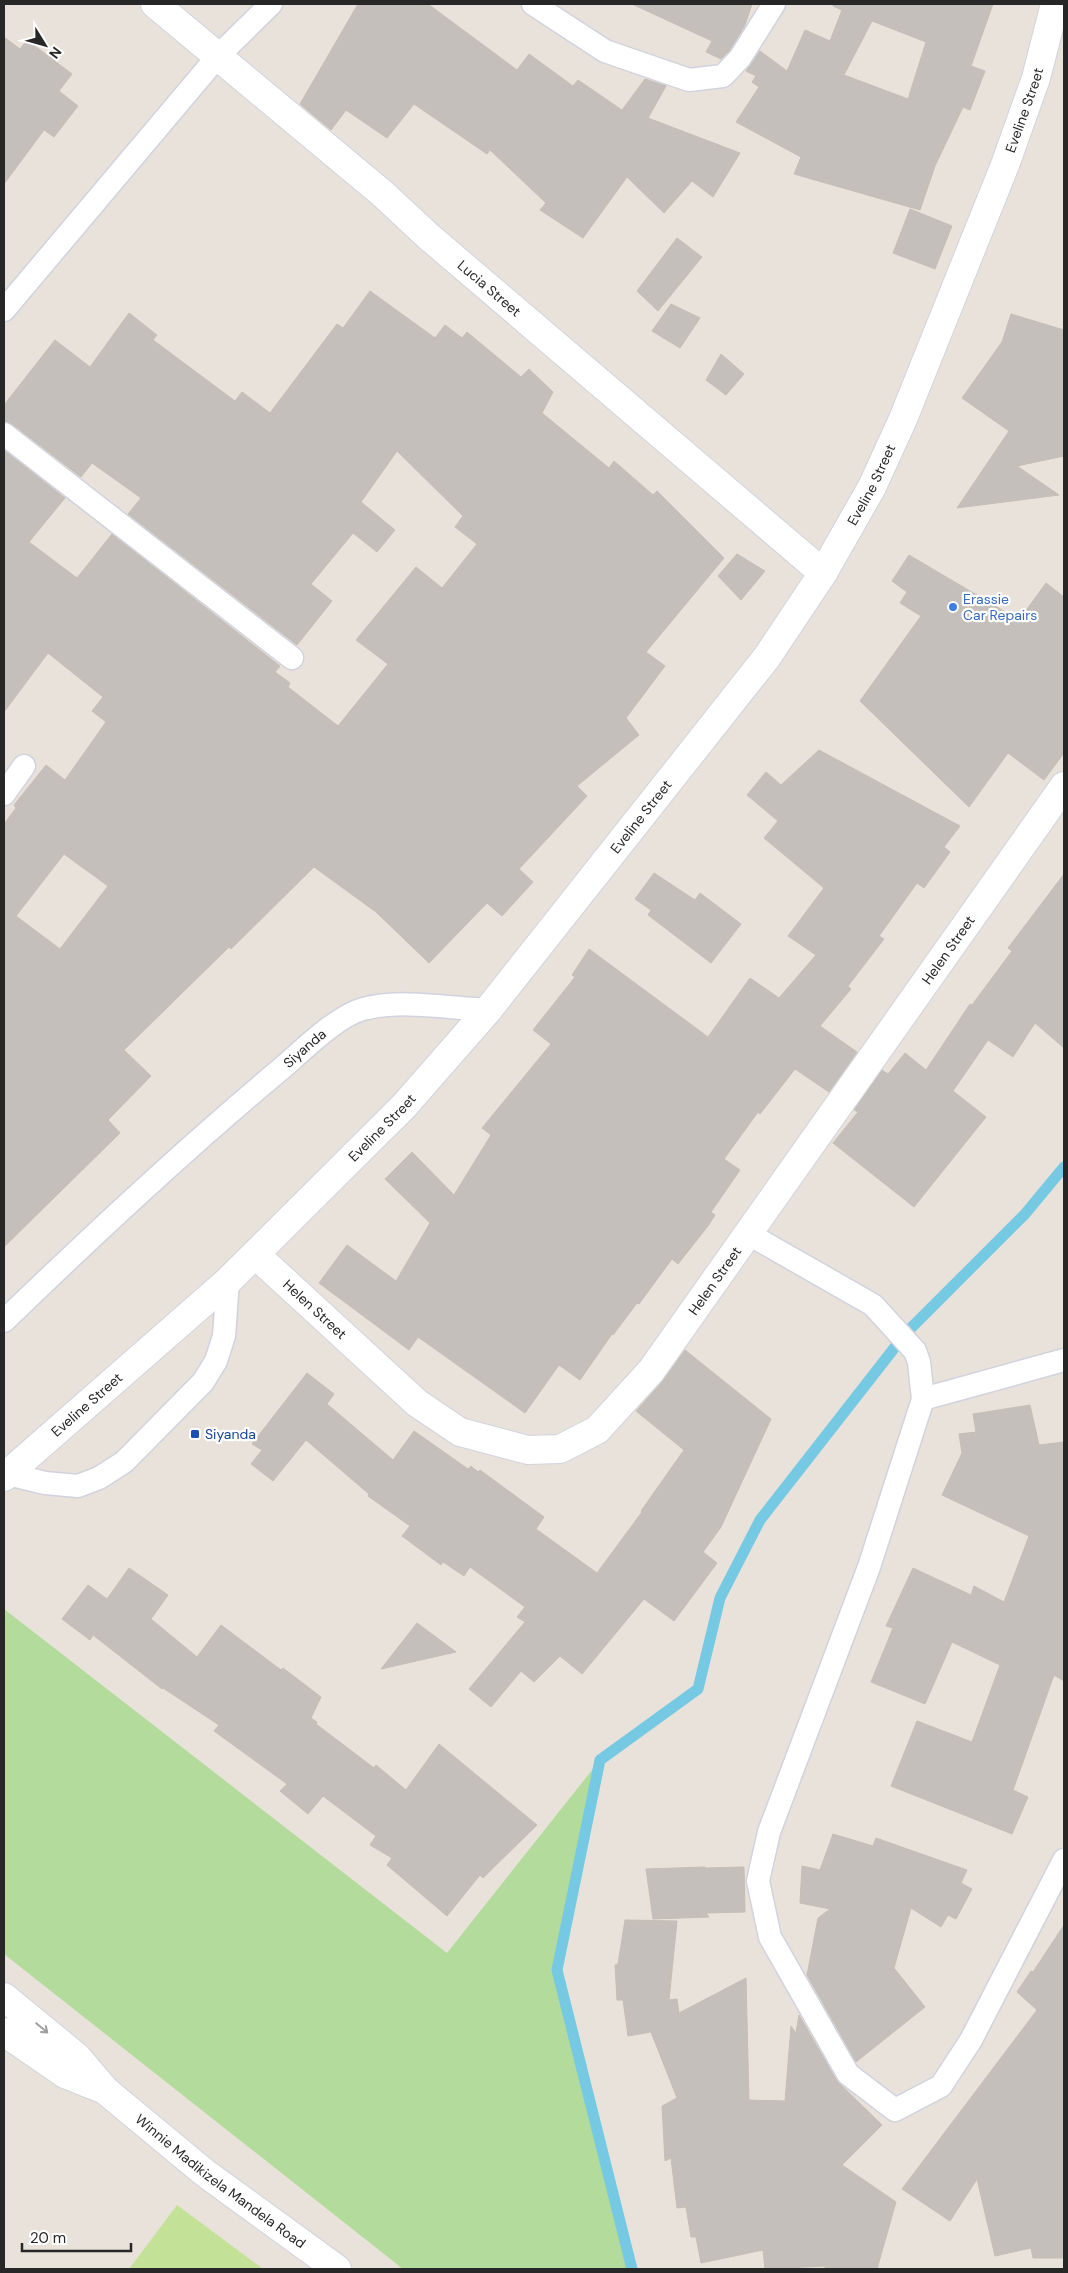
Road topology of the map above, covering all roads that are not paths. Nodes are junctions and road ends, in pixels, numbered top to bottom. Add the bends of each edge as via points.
1 (155, 4) edge
2 (271, 4) edge
3 (533, 4) edge
4 (774, 4) edge
5 (1056, 4) edge
6 (218, 56) junction
7 (4, 310) edge
8 (4, 434) edge
9 (823, 573) junction
10 (292, 658) dead end
11 (24, 766) dead end
12 (1064, 786) edge
13 (4, 794) edge
14 (488, 1010) junction
15 (748, 1233) junction
16 (256, 1255) junction
17 (228, 1281) junction
18 (4, 1320) edge
19 (1064, 1360) edge
20 (922, 1400) junction
21 (6, 1476) edge
22 (1064, 1860) edge
23 (4, 1997) edge
24 (4, 2032) edge
25 (106, 2091) junction
26 (337, 2269) edge

1 - 6 street, Lucia Street
2 - 6 lane
3 - 4 lane via 605,51 689,80 723,76 740,58
5 - 9 street, Eveline Street via 1036,78 935,344 872,486
6 - 7 lane
6 - 9 street, Lucia Street
8 - 10 lane
9 - 14 street, Eveline Street via 767,657
11 - 13 lane
12 - 15 street, Helen Street
14 - 16 street, Eveline Street via 404,1106
14 - 18 lane, Siyanda via 402,1005 362,1009 334,1025 101,1227
15 - 16 street, Helen Street via 650,1371 597,1430 560,1449 528,1450 460,1432 417,1403
15 - 20 lane via 872,1305 915,1351
16 - 17 street, Eveline Street
17 - 21 street, Eveline Street
17 - 21 lane via 224,1336 216,1361 203,1382 124,1462 99,1478 78,1486
19 - 20 lane
20 - 22 lane via 869,1567 769,1832 758,1881 770,1937 848,2074 895,2110 941,2086 971,2040
23 -> 25 street, Winnie Madikizela Mandela Road via 77,2057
24 - 25 street, Winnie Madikizela Mandela Road via 65,2074
25 - 26 street, Winnie Madikizela Mandela Road via 205,2174

